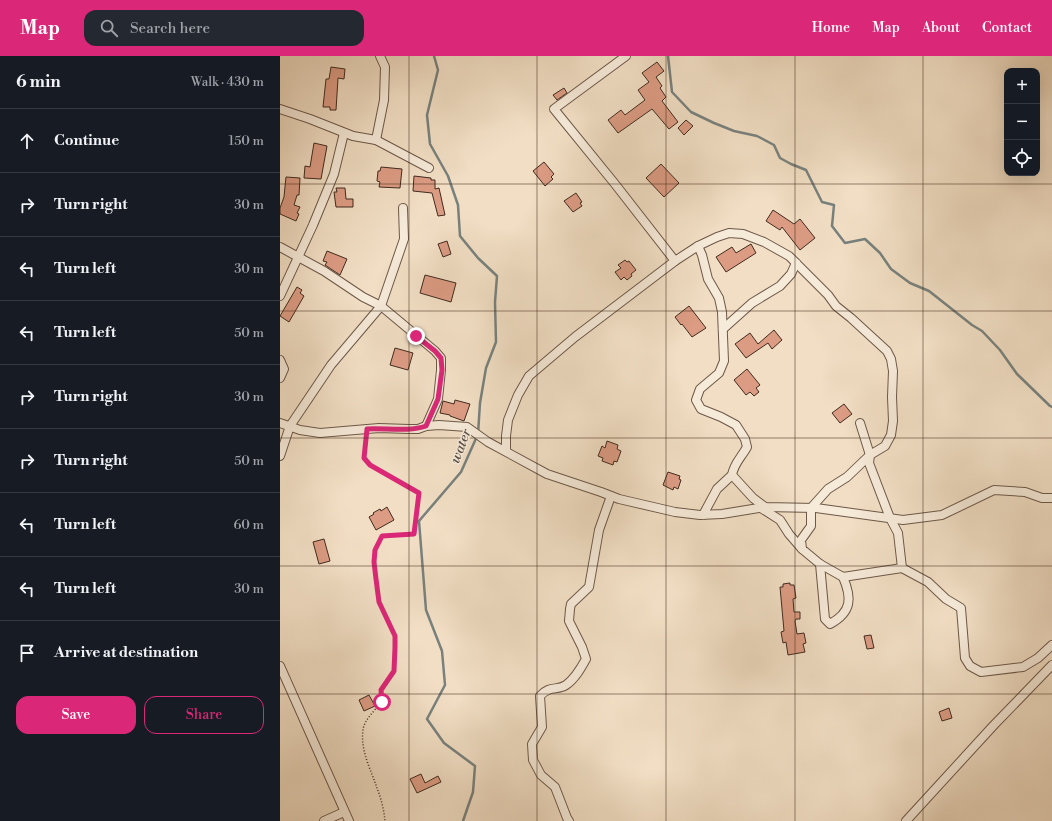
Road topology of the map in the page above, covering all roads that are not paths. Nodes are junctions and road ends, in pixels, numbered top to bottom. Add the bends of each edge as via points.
1 (380, 56) edge
2 (626, 56) edge
3 (280, 109) edge
4 (344, 133) junction
5 (376, 140) junction
6 (429, 168) dead end
7 (403, 208) dead end
8 (698, 246) junction
9 (280, 248) edge
10 (298, 257) junction
11 (676, 261) junction
12 (796, 263) junction
13 (280, 296) edge
14 (381, 306) junction
15 (723, 328) junction
16 (280, 360) edge
17 (280, 378) edge
18 (280, 423) edge
19 (860, 423) dead end
20 (290, 426) junction
21 (426, 426) junction
22 (506, 451) junction
23 (870, 454) junction
24 (280, 456) edge
25 (732, 475) junction
26 (611, 496) junction
27 (1052, 498) edge
28 (763, 508) junction
29 (810, 508) junction
30 (703, 515) junction
31 (890, 518) junction
32 (802, 549) junction
33 (820, 564) junction
34 (902, 568) junction
35 (863, 574) junction
36 (843, 576) junction
37 (849, 589) junction
38 (1052, 645) edge
39 (1052, 665) edge
40 (281, 670) edge
41 (344, 812) junction
42 (324, 821) edge
43 (348, 821) edge
44 (569, 821) edge
45 (906, 821) edge

1 - 5 street via 385,67 384,100
2 - 11 street via 554,109
3 - 4 street
4 - 5 street
4 - 10 street via 334,174
5 - 6 street
7 - 14 street via 404,239
8 - 11 street
8 - 12 street via 729,233 743,234 764,242 789,256
8 - 15 street via 708,279 719,298
9 - 10 street
10 - 13 street
10 - 14 street
11 - 22 street via 529,376 508,420
12 - 15 street via 791,274 780,286 752,303
12 - 23 street via 836,306 887,352 891,359 891,435 885,446
14 - 20 street via 331,365
14 - 21 street via 441,358 438,399
15 - 25 street via 724,361 719,373 700,389 696,400 701,409 736,425 745,439 747,447 733,466
16 - 17 street via 284,369
18 - 20 street
19 - 23 street
20 - 21 street via 320,433
20 - 24 street
21 - 22 street via 466,427
22 - 26 street via 547,474
23 - 29 street via 847,477 828,489
23 - 31 street via 869,463
25 - 28 street
25 - 30 street via 717,489
26 - 30 street via 668,511
26 - 44 street via 599,530 589,587 571,604 570,609 569,621 586,659 566,686 546,690 540,696 542,727 532,744 533,760 541,775 555,787
27 - 31 street via 1042,498 1025,492 994,490 942,515 903,520
28 - 29 street
28 - 30 street
28 - 32 street via 780,520
29 - 31 street
29 - 32 street via 811,526 801,540
31 - 34 street via 898,533
32 - 33 street
33 - 36 street
33 - 37 street via 825,619 830,624 839,620 849,605
34 - 35 street
34 - 38 street via 928,582 946,599 961,608 965,658 970,666 981,672 1023,667
35 - 36 street
35 - 37 street
36 - 37 street
39 - 45 street
40 - 41 street
41 - 42 street
41 - 43 street

